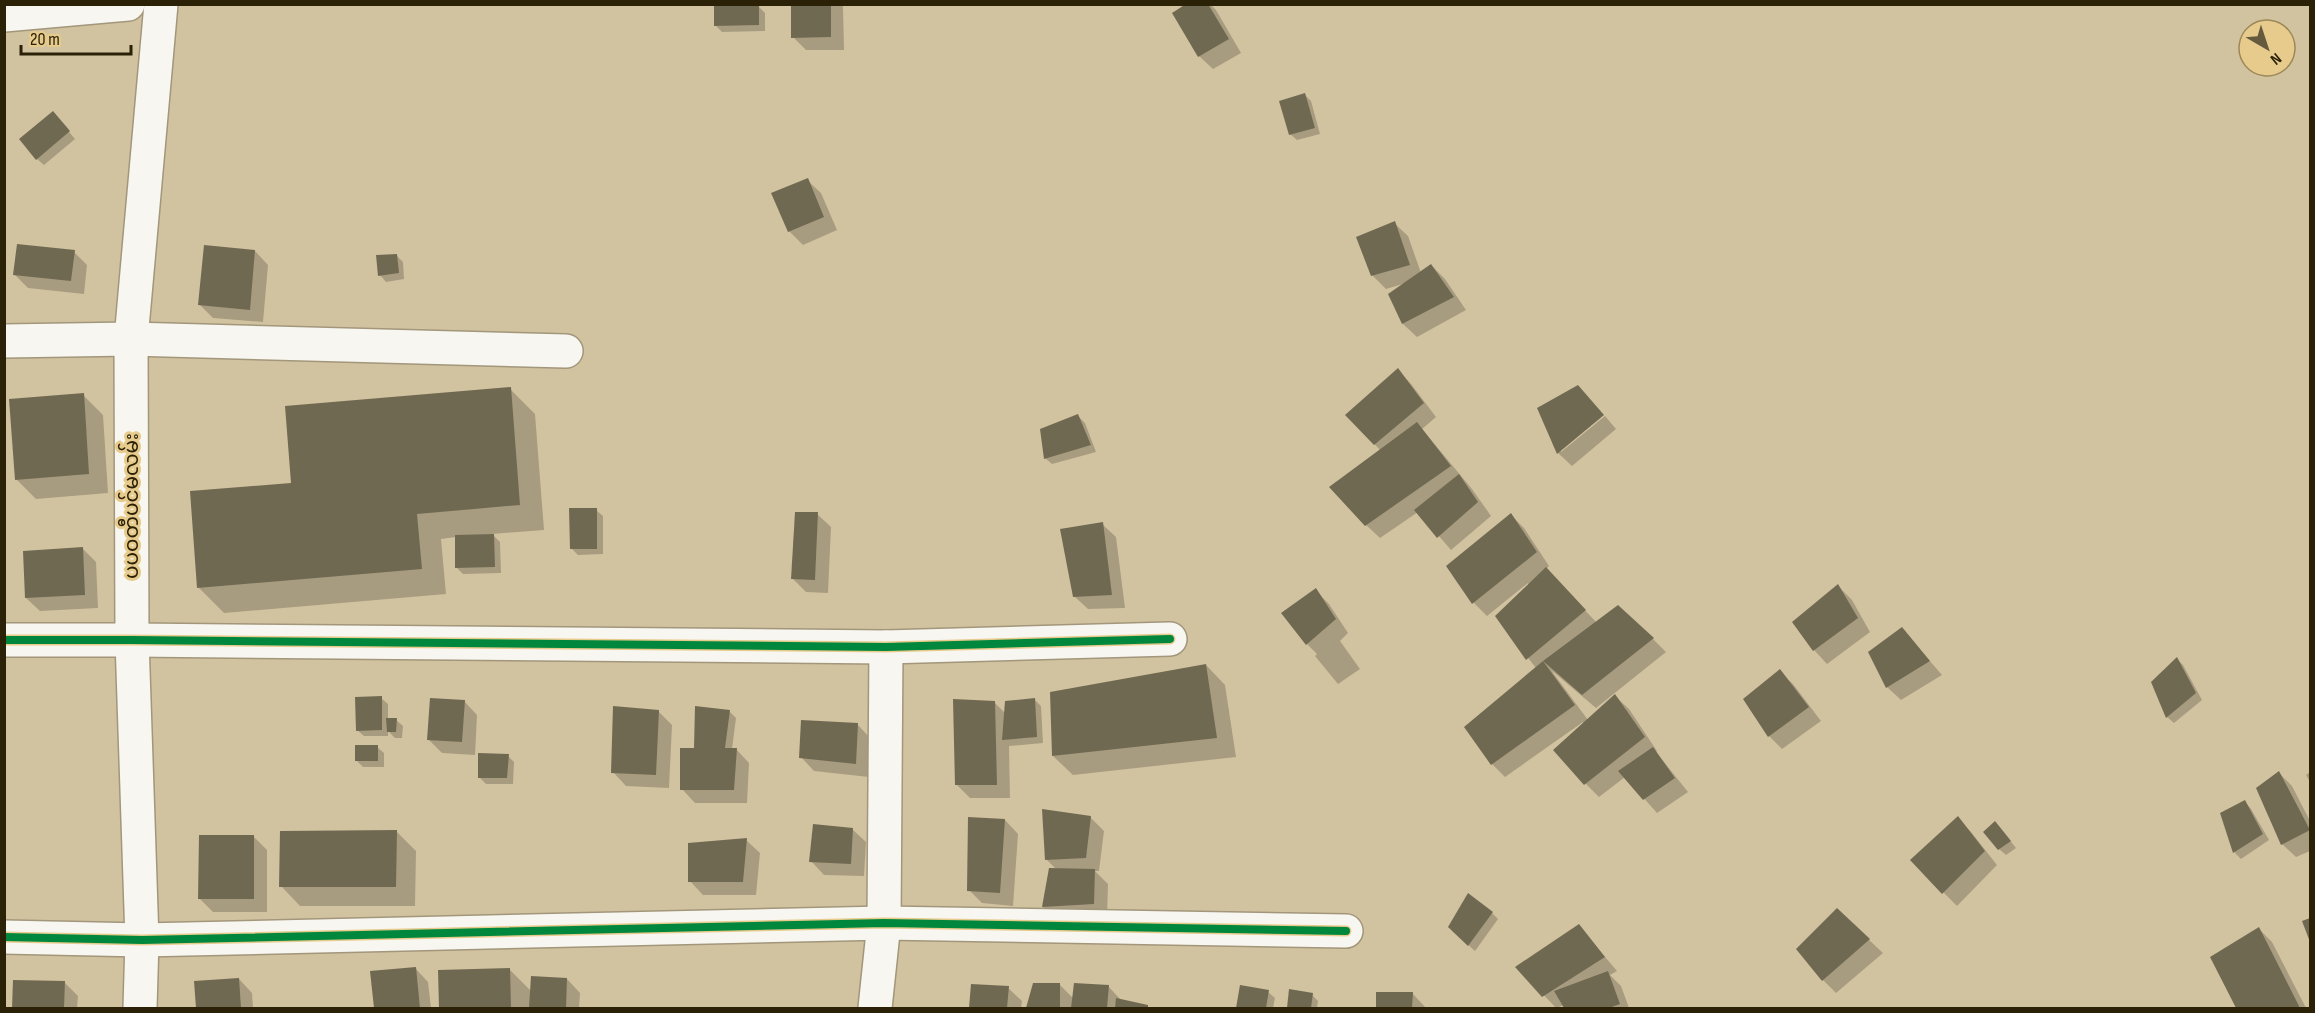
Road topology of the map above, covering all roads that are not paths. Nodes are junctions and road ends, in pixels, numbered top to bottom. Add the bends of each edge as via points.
1 (128, 4) edge
2 (161, 4) edge
3 (4, 15) edge
4 (131, 339) junction
5 (4, 341) edge
6 (566, 351) dead end
7 (1170, 639) dead end
8 (4, 640) edge
9 (132, 640) junction
10 (886, 647) junction
11 (884, 923) junction
12 (1346, 931) dead end
13 (4, 937) edge
14 (142, 940) junction
15 (140, 1008) edge
16 (875, 1008) edge

1 - 3 street
2 - 4 street, ပပဝတီပင်မလမ်း
4 - 5 street
4 - 6 street
4 - 9 street, ပပဝတီပင်မလမ်း
7 - 10 street
8 - 9 street
9 - 10 street
9 - 14 street, ပပဝတီပင်မလမ်း
10 - 11 street
11 - 12 street
11 - 14 street
11 - 16 street
13 - 14 street
14 - 15 street, ပပဝတီပင်မလမ်း

